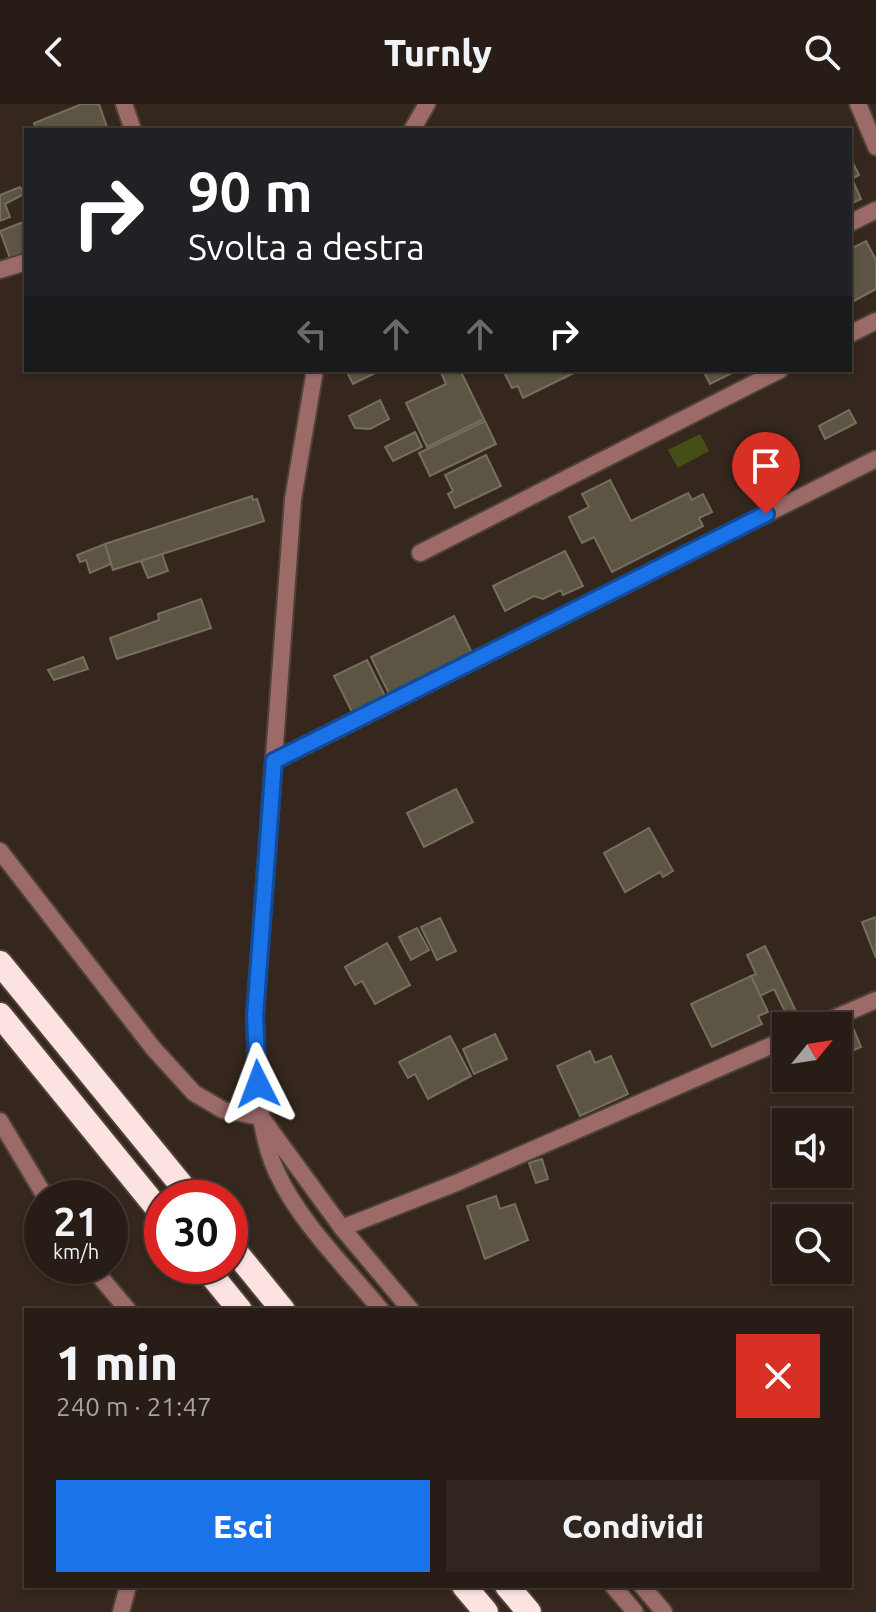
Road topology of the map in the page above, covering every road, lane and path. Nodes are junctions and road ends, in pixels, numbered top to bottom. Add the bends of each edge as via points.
1 (124, 104) edge
2 (427, 104) edge
3 (858, 104) edge
4 (132, 128) edge
5 (412, 128) edge
6 (876, 147) edge
7 (876, 210) edge
8 (852, 222) edge
9 (24, 263) edge
10 (0, 270) edge
11 (876, 321) edge
12 (852, 333) edge
13 (315, 372) edge
14 (776, 372) edge
15 (876, 459) edge
16 (420, 553) dead end
17 (274, 761) junction
18 (0, 851) edge
19 (0, 963) edge
20 (876, 1000) edge
21 (848, 1012) edge
22 (0, 1015) edge
23 (772, 1045) edge
24 (261, 1117) junction
25 (0, 1121) edge
26 (35, 1180) edge
27 (177, 1180) edge
28 (144, 1192) edge
29 (342, 1228) junction
30 (248, 1267) edge
31 (106, 1284) edge
32 (219, 1284) edge
33 (126, 1308) edge
34 (238, 1308) edge
35 (281, 1308) edge
36 (379, 1308) edge
37 (409, 1308) edge
38 (127, 1588) edge
39 (466, 1588) edge
40 (509, 1588) edge
41 (615, 1588) edge
42 (644, 1588) edge
43 (121, 1612) edge
44 (486, 1612) edge
45 (529, 1612) edge
46 (635, 1612) edge
47 (664, 1612) edge

1 - 4 street
2 - 5 street
3 - 6 street
7 - 8 street
9 - 10 street
11 - 12 street
13 - 17 street via 293,499
14 - 16 street
15 - 17 street
17 - 24 street via 255,1016
18 - 24 street via 194,1093 223,1110
19 - 27 highway
20 - 21 street
22 - 28 highway
23 - 29 street
24 - 29 street
24 - 36 street via 277,1173 309,1223
25 - 26 street
29 - 37 street
30 - 35 highway
31 - 33 street
32 - 34 highway
38 - 43 street
39 - 44 highway
40 - 45 highway
41 - 46 street
42 - 47 street

